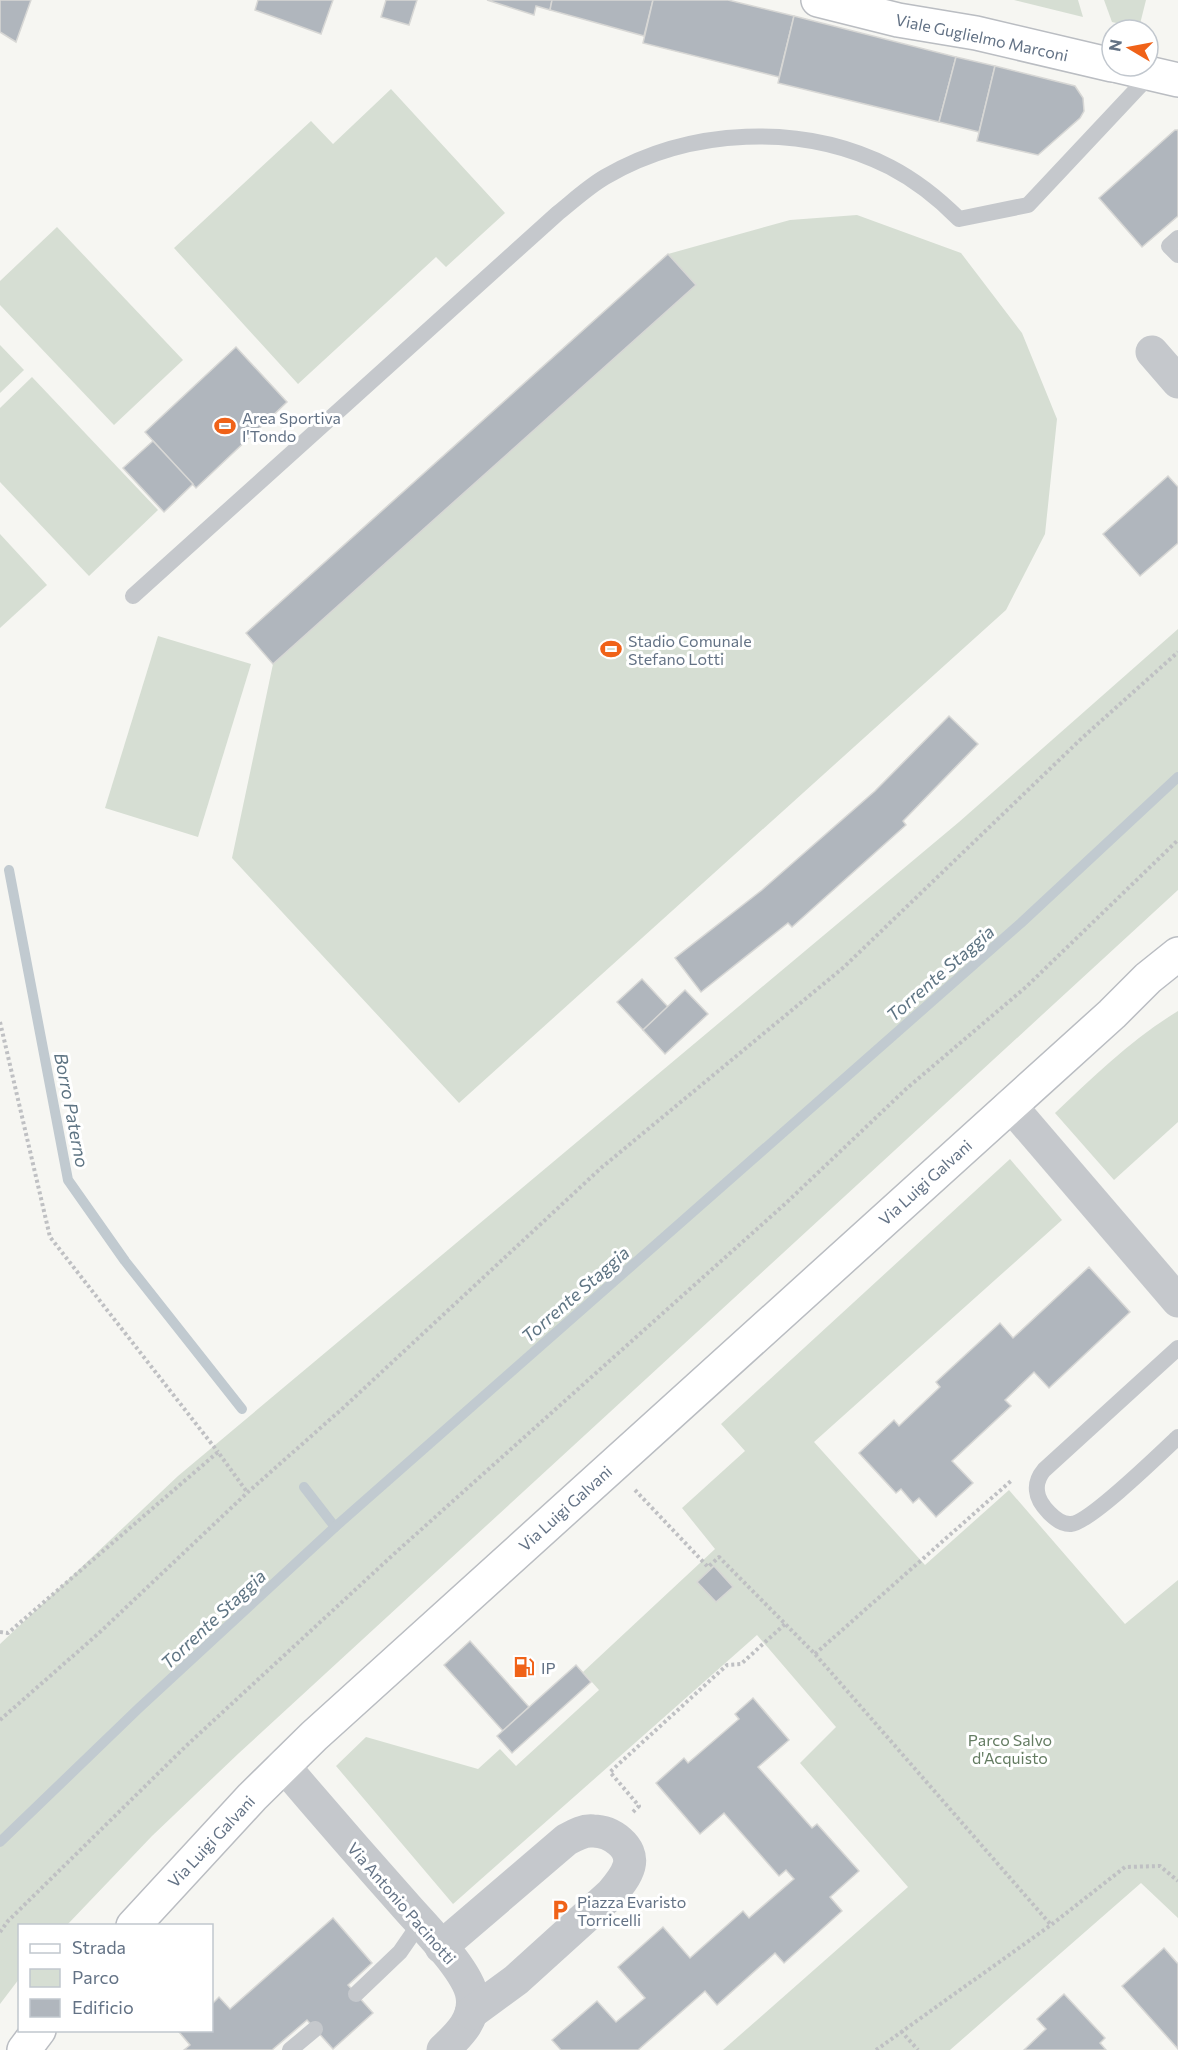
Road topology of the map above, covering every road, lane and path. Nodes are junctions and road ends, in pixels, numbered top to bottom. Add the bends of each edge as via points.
1 (818, 0) edge
2 (916, 0) edge
3 (976, 33) junction
4 (1100, 62) edge
5 (1165, 77) edge
6 (1178, 238) edge
7 (1178, 255) edge
8 (1152, 352) dead end
9 (1178, 382) edge
10 (133, 596) dead end
11 (1178, 652) edge
12 (1178, 840) edge
13 (1178, 954) edge
14 (1178, 982) edge
15 (1112, 1014) junction
16 (0, 1022) edge
17 (1010, 1105) junction
18 (1178, 1300) edge
19 (1178, 1348) edge
20 (1178, 1437) edge
21 (219, 1452) junction
22 (612, 1466) junction
23 (1038, 1479) junction
24 (248, 1492) junction
25 (785, 1624) junction
26 (0, 1632) edge
27 (815, 1654) junction
28 (0, 1720) edge
29 (283, 1765) junction
30 (608, 1834) junction
31 (1178, 1881) edge
32 (135, 1924) edge
33 (1051, 1925) junction
34 (0, 1932) edge
35 (430, 1935) junction
36 (356, 1994) dead end
37 (471, 2013) junction
38 (315, 2029) dead end
39 (901, 2031) junction
40 (38, 2032) edge
41 (24, 2050) edge
42 (290, 2050) edge
43 (443, 2050) edge
44 (876, 2050) edge
45 (918, 2050) edge

1 - 3 main road, Viale Guglielmo Marconi via 898,20
2 - 3 main road
3 - 4 main road, Viale Guglielmo Marconi
5 - 10 lane via 1028,205 959,219 891,168 829,145 795,139 723,138 667,150 624,167 558,213
6 - 7 lane via 1169,246
8 - 9 street
11 - 24 path via 1082,738 844,967 601,1168
12 - 34 path via 1026,987 906,1089 786,1203 195,1738
13 - 15 main road, Via Luigi Galvani
14 - 15 main road, Via Luigi Galvani
15 - 17 main road, Via Luigi Galvani
16 - 21 path via 50,1237
17 - 18 street
17 - 22 main road, Via Luigi Galvani
19 - 23 lane via 1048,1465
20 - 23 lane via 1091,1514 1071,1524 1059,1521 1040,1501
21 - 24 path
21 - 26 path via 8,1634
22 - 25 path via 708,1568 719,1557
22 - 29 main road, Via Luigi Galvani
23 - 27 path via 1028,1476 1011,1481
24 - 28 path
25 - 27 path
25 - 30 path via 741,1664 727,1665 609,1772 639,1806
27 - 33 path
29 - 32 main road, Via Luigi Galvani
29 - 35 street, Via Antonio Pacinotti
30 - 35 street via 580,1832
30 - 37 street via 628,1851 630,1864 620,1885 516,1980
31 - 33 path via 1160,1866 1125,1867
33 - 39 path
35 - 36 lane via 400,1952
35 - 37 street, Via Antonio Pacinotti via 471,1989
37 - 43 street via 462,2031
38 - 42 lane
39 - 44 path
39 - 45 path
40 - 41 main road

